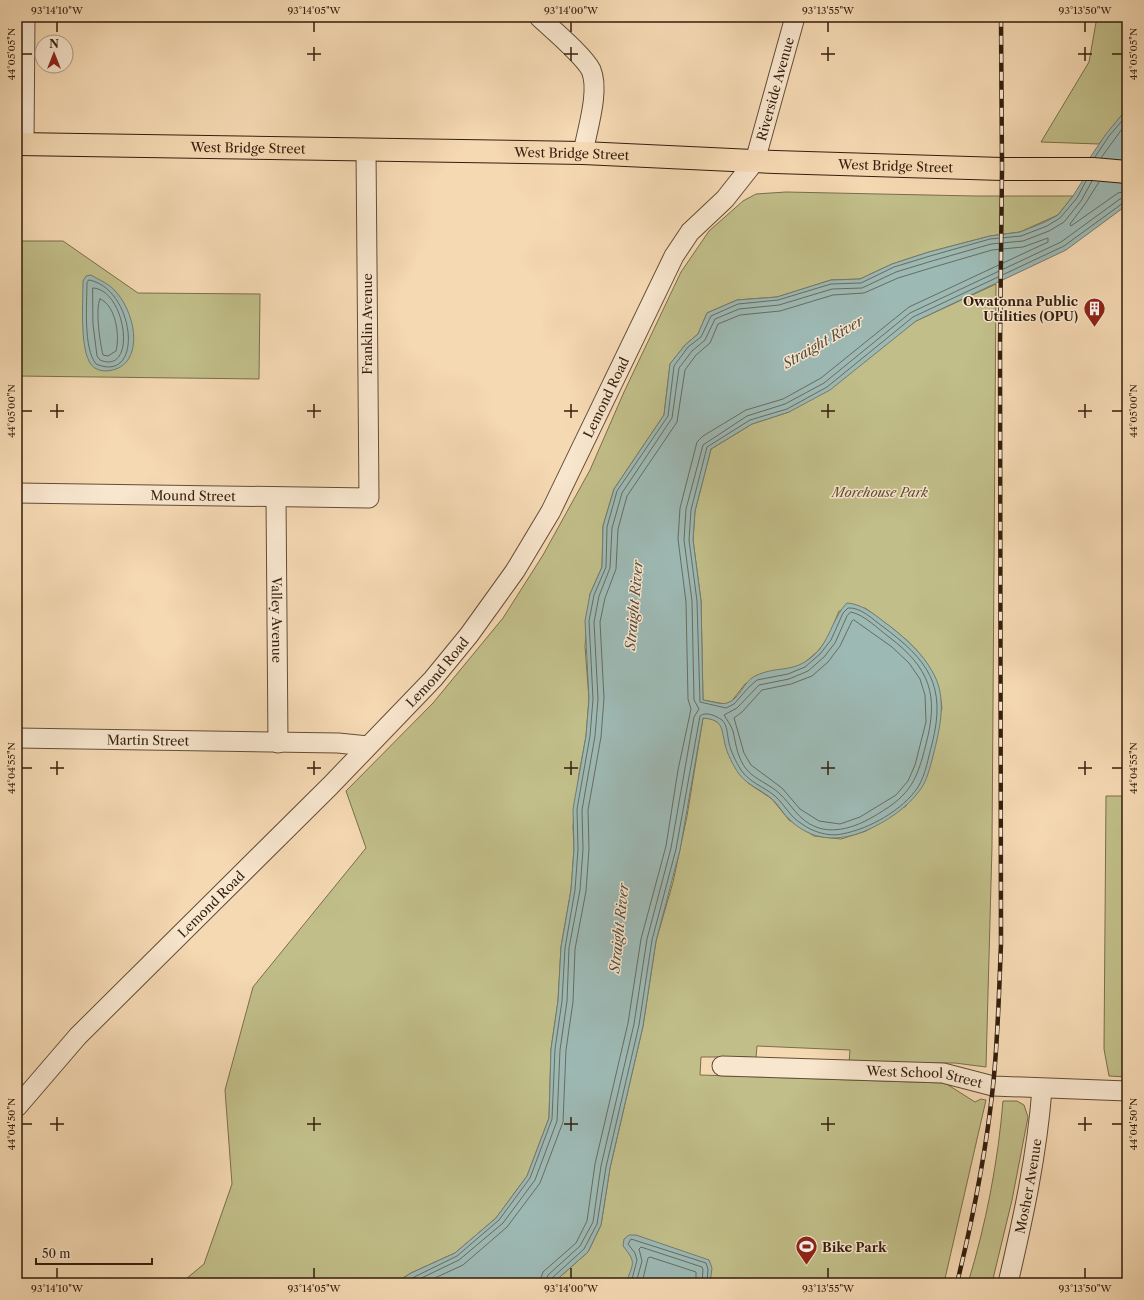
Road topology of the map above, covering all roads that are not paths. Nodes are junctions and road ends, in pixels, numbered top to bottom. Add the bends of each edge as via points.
1 (25, 17) edge
2 (539, 17) edge
3 (795, 17) edge
4 (21, 144) edge
5 (366, 150) junction
6 (584, 153) junction
7 (755, 161) junction
8 (1127, 172) edge
9 (17, 493) edge
10 (276, 497) junction
11 (368, 498) joint
12 (17, 738) edge
13 (278, 743) junction
14 (368, 746) junction
15 (722, 1066) dead end
16 (1042, 1089) junction
17 (1127, 1091) edge
18 (17, 1107) edge
19 (1008, 1283) edge

1 - 4 street
2 - 6 street via 590,70 594,92
3 - 7 street, Riverside Avenue
4 - 5 main road, West Bridge Street
5 - 6 main road, West Bridge Street
5 - 11 street, Franklin Avenue
6 - 7 main road, West Bridge Street
7 - 8 main road, West Bridge Street
7 - 14 street, Lemond Road via 725,199 690,232 674,256 550,511 515,571 469,635 433,679
9 - 10 street, Mound Street
10 - 11 street, Mound Street
10 - 13 street, Valley Avenue
12 - 13 street, Martin Street
13 - 14 street, Martin Street
14 - 18 street, Lemond Road via 234,883 107,1005
15 - 16 street, West School Street via 943,1073 993,1086
16 - 17 street, West School Street
16 - 19 street, Mosher Avenue via 1038,1137 1030,1184

